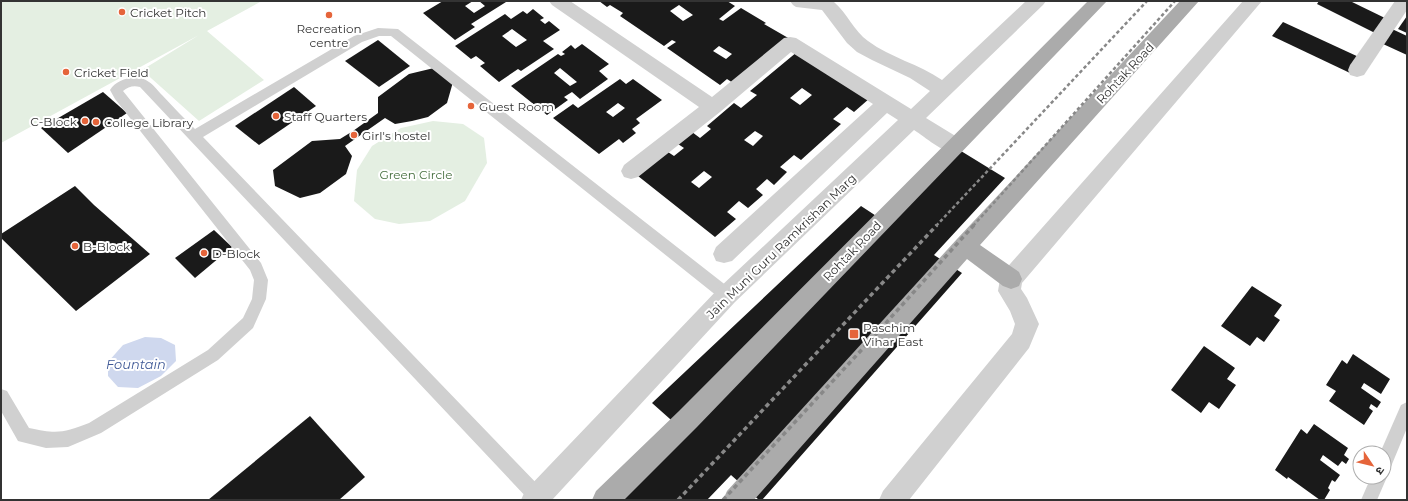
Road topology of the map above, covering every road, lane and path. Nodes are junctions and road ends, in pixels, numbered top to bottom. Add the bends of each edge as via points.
1 (558, 1) edge
2 (799, 1) edge
3 (1037, 1) edge
4 (1098, 1) edge
5 (1190, 1) edge
6 (1253, 1) edge
7 (1404, 1) edge
8 (1357, 70) dead end
9 (942, 90) junction
10 (886, 103) junction
11 (713, 107) junction
12 (913, 119) junction
13 (194, 136) junction
14 (955, 146) junction
15 (631, 171) dead end
16 (965, 246) junction
17 (724, 254) dead end
18 (1011, 278) junction
19 (727, 295) junction
20 (1, 396) edge
21 (1407, 410) edge
22 (1392, 445) edge
23 (1375, 485) edge
24 (535, 498) edge
25 (605, 500) edge
26 (736, 500) edge
27 (892, 500) edge
28 (1369, 500) edge

1 - 11 street
2 - 9 street via 820,3 830,7 857,42 880,58 916,73
3 - 9 street, Jain Muni Guru Ramkrishan Marg
4 - 14 main road, Rohtak Road
5 - 16 main road, Rohtak Road
6 - 18 street
7 - 8 street
9 - 12 street, Jain Muni Guru Ramkrishan Marg
10 - 11 street via 790,43
10 - 12 street
10 - 17 street
11 - 15 street
12 - 14 street
12 - 19 street, Jain Muni Guru Ramkrishan Marg
13 - 19 lane via 358,39 378,32 394,32
13 - 20 lane via 144,84 137,81 126,82 116,90 256,267 261,280 259,300 248,323 213,355 95,428 68,439 46,440 24,436
13 - 24 lane
14 - 25 main road, Rohtak Road via 688,419
16 - 18 main road
16 - 26 main road, Rohtak Road
18 - 27 street via 1010,291 1027,324 1021,340
19 - 24 street, Jain Muni Guru Ramkrishan Marg
21 - 22 lane
23 - 28 lane

